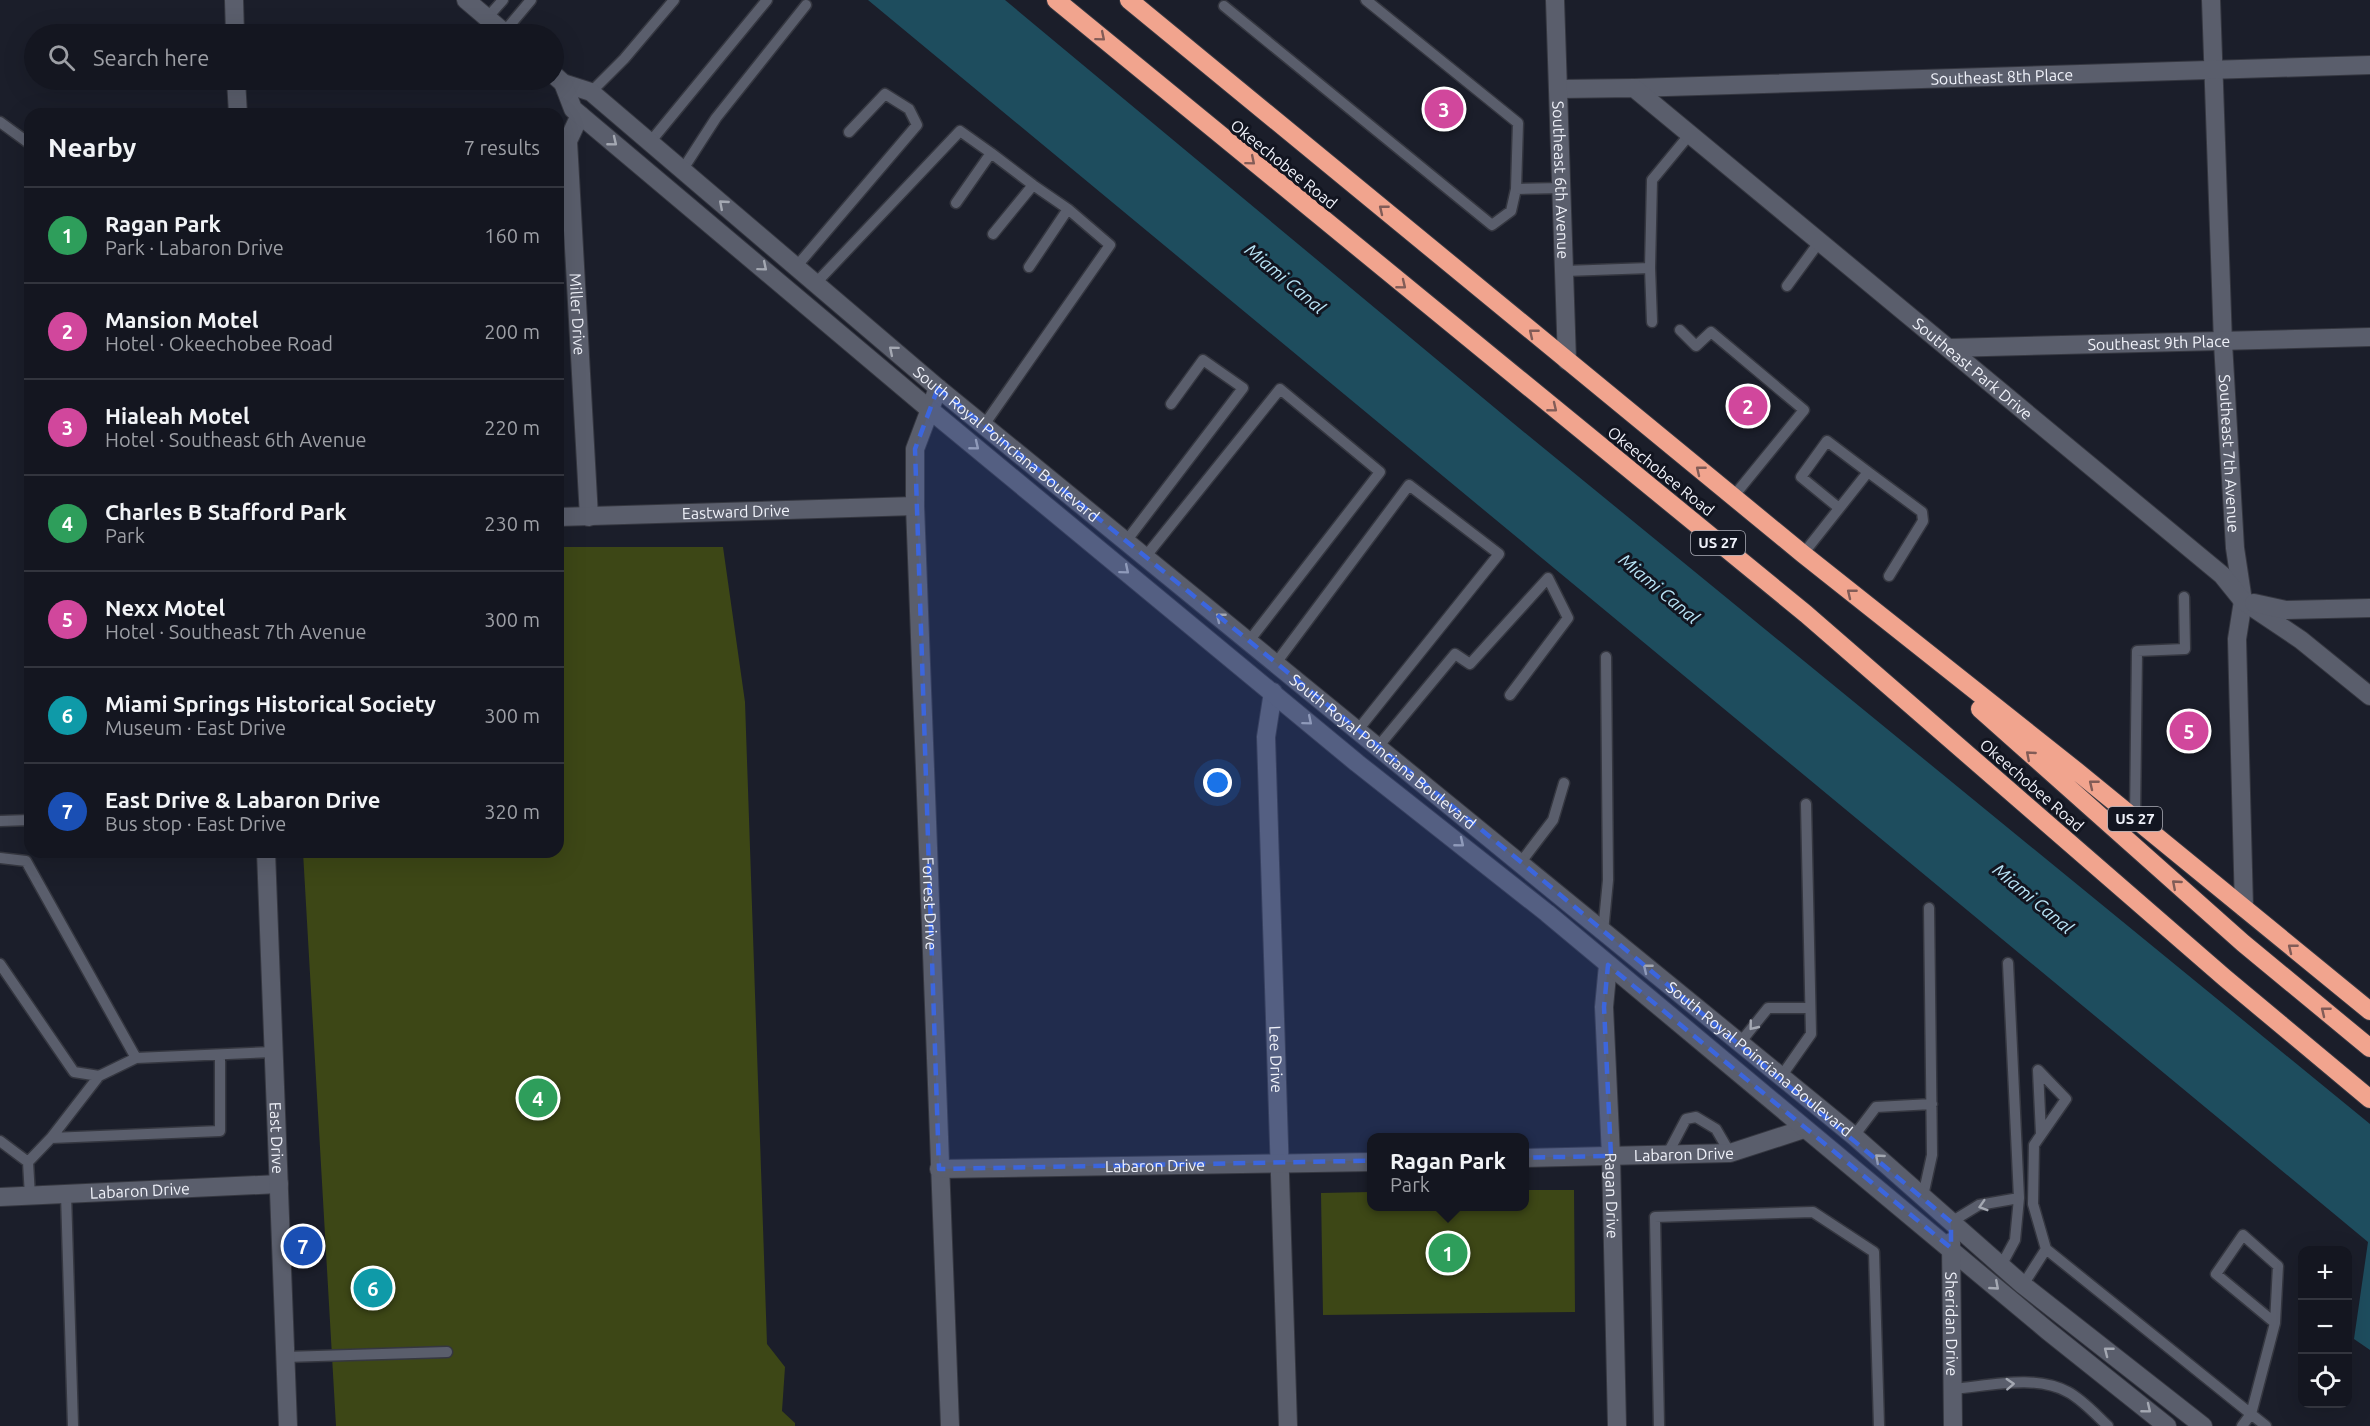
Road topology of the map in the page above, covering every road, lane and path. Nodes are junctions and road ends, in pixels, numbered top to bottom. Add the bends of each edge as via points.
1 (234, 0) edge
2 (466, 0) edge
3 (503, 0) edge
4 (531, 0) edge
5 (674, 0) edge
6 (767, 0) edge
7 (1056, 0) edge
8 (1129, 0) edge
9 (1366, 0) edge
10 (1555, 0) edge
11 (2211, 0) edge
12 (806, 5) dead end
13 (1224, 6) dead end
14 (487, 18) junction
15 (235, 24) edge
16 (494, 24) edge
17 (512, 24) edge
18 (2370, 65) edge
19 (2213, 70) junction
20 (564, 81) edge
21 (1634, 88) junction
22 (1558, 89) junction
23 (237, 90) edge
24 (564, 90) edge
25 (591, 92) junction
26 (238, 108) edge
27 (580, 115) junction
28 (0, 122) edge
29 (849, 132) dead end
30 (1690, 134) junction
31 (24, 140) edge
32 (651, 141) junction
33 (991, 153) junction
34 (683, 169) junction
35 (1033, 185) junction
36 (1562, 188) junction
37 (1516, 189) junction
38 (956, 202) dead end
39 (1068, 209) junction
40 (993, 234) dead end
41 (1820, 241) junction
42 (796, 267) junction
43 (1029, 267) dead end
44 (1650, 268) junction
45 (1564, 271) junction
46 (815, 284) junction
47 (1787, 286) dead end
48 (1652, 322) dead end
49 (1680, 330) dead end
50 (2370, 337) edge
51 (2223, 343) junction
52 (1949, 348) junction
53 (1568, 361) junction
54 (938, 388) junction
55 (1172, 404) dead end
56 (929, 410) junction
57 (984, 425) junction
58 (1868, 472) junction
59 (1733, 497) junction
60 (915, 506) junction
61 (1839, 508) junction
62 (564, 517) edge
63 (589, 517) junction
64 (1127, 540) junction
65 (1803, 554) junction
66 (1146, 556) junction
67 (1889, 576) dead end
68 (2184, 597) dead end
69 (2243, 601) junction
70 (2370, 608) edge
71 (1897, 630) junction
72 (1249, 641) junction
73 (1606, 657) dead end
74 (1276, 663) junction
75 (1273, 692) junction
76 (1510, 695) dead end
77 (2370, 696) edge
78 (1357, 731) junction
79 (1377, 748) junction
80 (1564, 783) dead end
81 (1806, 804) dead end
82 (2135, 819) junction
83 (24, 820) edge
84 (0, 821) edge
85 (0, 858) edge
86 (266, 858) edge
87 (1521, 862) junction
88 (1929, 908) dead end
89 (2244, 908) junction
90 (1603, 932) junction
91 (2008, 963) dead end
92 (0, 964) edge
93 (1608, 965) junction
94 (1810, 1008) junction
95 (2370, 1011) edge
96 (1739, 1044) junction
97 (2370, 1048) edge
98 (274, 1052) junction
99 (220, 1055) junction
100 (136, 1058) junction
101 (99, 1076) junction
102 (1780, 1078) junction
103 (2370, 1099) edge
104 (1932, 1104) junction
105 (1804, 1128) junction
106 (2041, 1134) junction
107 (1854, 1136) junction
108 (51, 1138) junction
109 (0, 1141) edge
110 (1730, 1153) junction
111 (1666, 1155) junction
112 (1611, 1156) junction
113 (1529, 1158) edge
114 (28, 1162) junction
115 (1367, 1162) edge
116 (1281, 1164) junction
117 (939, 1169) junction
118 (279, 1184) junction
119 (66, 1194) junction
120 (30, 1196) junction
121 (1923, 1196) junction
122 (0, 1197) edge
123 (2019, 1198) junction
124 (1951, 1222) junction
125 (1951, 1248) junction
126 (2046, 1249) junction
127 (2001, 1266) junction
128 (2023, 1285) junction
129 (2275, 1323) junction
130 (447, 1352) dead end
131 (285, 1357) junction
132 (1952, 1389) junction
133 (2251, 1414) junction
134 (73, 1426) edge
135 (288, 1426) edge
136 (950, 1426) edge
137 (1288, 1426) edge
138 (1617, 1426) edge
139 (1659, 1426) edge
140 (1879, 1426) edge
141 (1953, 1426) edge
142 (2108, 1426) edge
143 (2167, 1426) edge
144 (2203, 1426) edge
145 (2242, 1426) edge
146 (2266, 1426) edge

1 - 15 street
2 - 14 street
3 - 14 lane
4 - 17 lane
5 - 25 lane
6 - 32 lane
7 -> 103 highway, Okeechobee Road / US 27 via 1806,614
53 -> 8 highway, Okeechobee Road / US 27
9 - 37 lane via 1518,123
10 - 22 street, Southeast 6th Avenue
11 - 19 street, Southeast 7th Avenue
12 - 34 lane via 716,118
13 - 37 lane via 1492,225 1511,212
14 - 16 street
18 - 19 street, Southeast 8th Place
19 - 21 street, Southeast 8th Place
19 - 51 street, Southeast 7th Avenue
20 - 25 street, South Royal Poinciana Boulevard
21 - 22 street
21 - 30 street, Southeast Park Drive
22 - 36 street, Southeast 6th Avenue
23 - 26 street
24 - 27 street, South Royal Poinciana Boulevard
25 - 32 street, South Royal Poinciana Boulevard
27 -> 56 street, South Royal Poinciana Boulevard
27 - 63 street, Miller Drive via 568,141
28 - 31 lane
29 - 42 lane via 885,93 909,109 917,125
30 - 41 street, Southeast Park Drive
30 - 44 lane via 1652,180
32 - 34 street, South Royal Poinciana Boulevard
33 - 35 lane
33 - 38 lane
33 - 46 lane via 960,131
42 -> 34 street, South Royal Poinciana Boulevard
35 - 39 lane
35 - 40 lane
36 - 37 lane
36 - 45 street, Southeast 6th Avenue
39 - 43 lane
39 - 57 lane via 1110,245
41 - 47 lane
41 - 52 street, Southeast Park Drive
42 - 46 street, South Royal Poinciana Boulevard
44 - 45 lane
44 - 48 lane
45 - 53 street, Southeast 6th Avenue
54 -> 46 street, South Royal Poinciana Boulevard
49 - 59 lane via 1696,346 1711,332 1804,410
50 - 51 street, Southeast 9th Place
51 - 52 street, Southeast 9th Place
51 - 69 street, Southeast 7th Avenue via 2235,548
52 - 69 street, Southeast Park Drive via 2222,575
59 -> 53 highway, Okeechobee Road / US 27
54 - 56 street, Forrest Drive
54 - 57 street, South Royal Poinciana Boulevard
55 - 64 lane via 1203,360 1243,388
56 - 60 street, Forrest Drive via 915,448
56 -> 75 street, South Royal Poinciana Boulevard
57 - 64 street, South Royal Poinciana Boulevard
58 - 61 lane
58 - 61 lane via 1827,441 1801,477
58 - 67 lane via 1922,512 1923,521
59 - 65 highway, Okeechobee Road / US 27
60 - 63 street, Eastward Drive
60 - 117 street, Forrest Drive
61 - 65 lane
62 - 63 street, Eastward Drive
64 - 66 street, South Royal Poinciana Boulevard
71 -> 65 highway, Okeechobee Road / US 27
72 -> 66 street, South Royal Poinciana Boulevard
66 - 72 lane via 1280,389 1380,472
68 - 82 lane via 2185,649 2137,651
69 - 70 street via 2286,610
69 - 77 street, Southeast Park Drive via 2301,640
69 - 89 street, Southeast 7th Avenue via 2238,639
82 -> 71 highway, Okeechobee Road / US 27
97 -> 71 highway via 2063,785
72 - 74 street, South Royal Poinciana Boulevard
73 - 90 lane via 1608,880
74 - 78 street, South Royal Poinciana Boulevard
74 - 78 lane via 1409,485 1499,554
75 -> 93 street, South Royal Poinciana Boulevard
75 - 116 street, Lee Drive via 1266,737
76 - 79 lane via 1568,618 1548,578 1470,664 1455,654
78 - 79 street, South Royal Poinciana Boulevard
79 - 87 street, South Royal Poinciana Boulevard
80 - 87 lane via 1552,820
81 - 94 lane
82 - 89 highway, Okeechobee Road / US 27
83 - 84 lane
85 - 100 lane via 26,861
86 - 98 street, East Drive
87 - 90 street, South Royal Poinciana Boulevard
88 - 104 lane
95 -> 89 highway, Okeechobee Road / US 27
96 -> 90 street, South Royal Poinciana Boulevard
91 - 123 lane
92 - 101 lane via 74,1072
93 - 105 street, South Royal Poinciana Boulevard
93 - 112 street, Ragan Drive via 1604,1007
94 -> 96 lane via 1768,1008
94 - 102 lane via 1811,1034
96 - 102 street, South Royal Poinciana Boulevard
98 - 99 lane
98 - 118 street, East Drive
99 - 100 lane
99 - 108 lane via 220,1131
100 - 101 lane
101 - 108 lane
102 - 107 street, South Royal Poinciana Boulevard
104 - 107 lane via 1876,1107
104 - 121 lane via 1932,1155
105 - 110 street, Labaron Drive
105 - 125 street, South Royal Poinciana Boulevard
106 - 106 lane via 2066,1100 2038,1070 2041,1124
106 - 126 lane via 2034,1145 2033,1204
121 -> 107 street, South Royal Poinciana Boulevard
108 - 114 lane
109 - 114 lane
110 - 111 street, Labaron Drive
110 - 111 lane via 1716,1129 1696,1117 1686,1119
111 - 112 street, Labaron Drive
112 - 113 street, Labaron Drive
112 - 138 street, Ragan Drive
114 - 120 lane
115 - 116 street, Labaron Drive
116 - 117 street, Labaron Drive
116 - 137 street, Lee Drive
117 - 136 street, Forrest Drive
118 - 119 street, Labaron Drive
118 - 131 street, East Drive
119 - 120 street, Labaron Drive
119 - 134 lane
120 - 122 street, Labaron Drive
121 - 124 street, South Royal Poinciana Boulevard
123 -> 124 lane via 1979,1205
123 - 127 lane via 2015,1240
124 - 125 street, Sheridan Drive
124 - 127 street, South Royal Poinciana Boulevard
125 - 132 street, Sheridan Drive
125 -> 143 street, South Royal Poinciana Boulevard via 2048,1332
126 - 128 lane
126 - 133 lane
127 - 128 street, South Royal Poinciana Boulevard
144 -> 128 street, South Royal Poinciana Boulevard
129 - 129 lane via 2216,1274 2243,1235 2278,1266
129 - 133 lane
130 - 131 lane
131 - 135 street, East Drive
132 - 141 street, Sheridan Drive
132 -> 142 lane via 2050,1385 2070,1392
133 - 145 lane
133 - 146 lane
139 - 140 lane via 1655,1217 1813,1212 1874,1251

